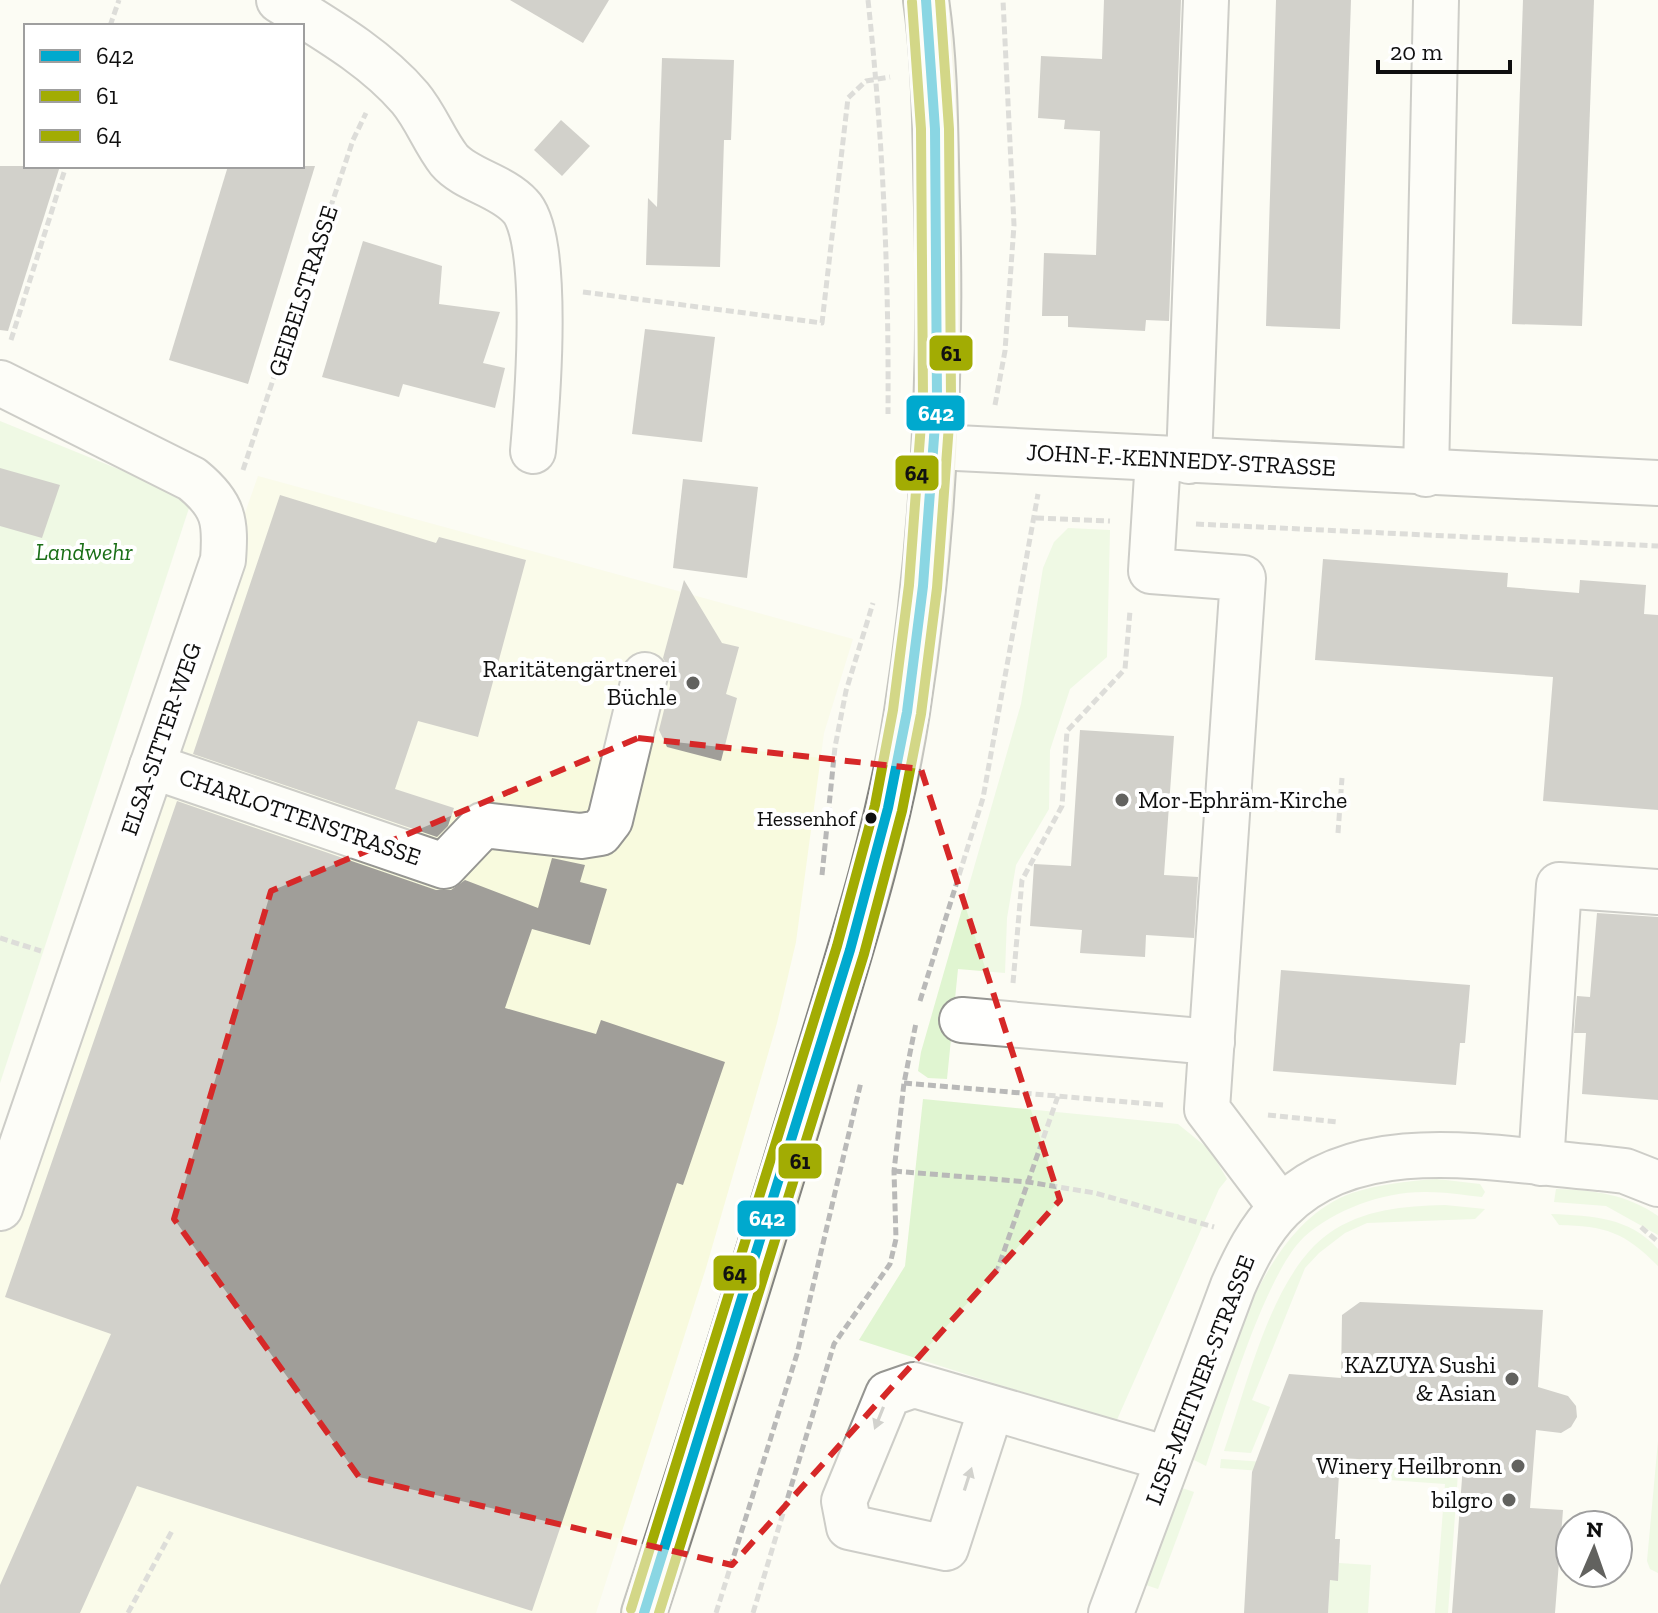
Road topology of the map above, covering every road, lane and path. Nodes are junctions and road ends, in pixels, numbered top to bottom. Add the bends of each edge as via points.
1 (119, 0) edge
2 (279, 0) edge
3 (868, 0) edge
4 (926, 0) edge
5 (1003, 0) edge
6 (1206, 0) edge
7 (1436, 0) edge
8 (111, 24) edge
9 (385, 73) junction
10 (876, 77) junction
11 (934, 77) junction
12 (65, 168) edge
13 (538, 288) junction
14 (5, 364) edge
15 (888, 420) dead end
16 (936, 447) junction
17 (988, 449) junction
18 (533, 451) dead end
19 (1043, 453) junction
20 (1174, 460) junction
21 (1426, 474) junction
22 (1658, 483) edge
23 (219, 507) junction
24 (1036, 518) junction
25 (1153, 522) junction
26 (1658, 546) edge
27 (875, 588) dead end
28 (1131, 595) dead end
29 (645, 675) dead end
30 (152, 766) junction
31 (1342, 778) dead end
32 (1338, 833) dead end
33 (821, 885) dead end
34 (1658, 892) edge
35 (1011, 995) dead end
36 (919, 1007) dead end
37 (962, 1020) dead end
38 (916, 1022) dead end
39 (1212, 1042) junction
40 (904, 1083) junction
41 (1058, 1096) junction
42 (1207, 1109) junction
43 (1340, 1122) dead end
44 (1541, 1163) junction
45 (894, 1171) junction
46 (1028, 1182) junction
47 (1658, 1184) edge
48 (0, 1208) edge
49 (1632, 1222) dead end
50 (1269, 1223) junction
51 (1658, 1242) edge
52 (996, 1274) dead end
53 (991, 1409) dead end
54 (1168, 1459) junction
55 (173, 1529) dead end
56 (128, 1613) edge
57 (644, 1613) edge
58 (753, 1613) edge
59 (1111, 1613) edge

1 - 8 path
2 - 9 street
3 - 10 path
4 - 11 main road
5 - 17 path via 1014,225 1005,351
6 - 20 street
7 - 21 street
9 - 13 street via 411,99 451,162 522,207 532,223
9 - 23 path, GEIBELSTRASSE via 353,140 244,468
10 - 11 path
10 - 13 path via 848,98 822,323
10 - 15 path via 889,301
11 - 16 main road via 940,293
12 - 14 path
13 - 18 street via 539,387
14 - 23 street via 192,479
16 - 17 street, JOHN-F.-KENNEDY-STRASSE
16 - 57 main road via 907,713 893,785 848,956
17 - 19 street, JOHN-F.-KENNEDY-STRASSE
19 - 20 street, JOHN-F.-KENNEDY-STRASSE
19 - 24 path
20 - 21 street, JOHN-F.-KENNEDY-STRASSE
20 - 25 street
21 - 22 street, JOHN-F.-KENNEDY-STRASSE
23 - 30 street, ELSA-SITTER-WEG via 225,526 223,560
24 - 25 path
24 - 36 path via 983,798
25 - 26 path
25 - 39 street via 1151,571 1243,578
27 - 33 path via 835,747
28 - 35 path via 1125,669 1067,731 1062,806 1022,880
29 - 30 street, CHARLOTTENSTRASSE via 610,820 600,833 581,836 483,825 444,866
30 - 48 street, ELSA-SITTER-WEG
31 - 32 path
34 - 44 street via 1559,885
37 - 39 street
38 - 40 path
39 - 42 street
40 - 41 path
40 - 45 path
41 - 42 path
41 - 46 path
42 - 43 path
42 - 50 street
44 - 47 street, LISE-MEITNER-STRASSE via 1625,1171
44 - 50 street, LISE-MEITNER-STRASSE via 1424,1155 1351,1164 1323,1177
45 - 46 path
45 - 58 path via 896,1239 890,1264 834,1344
46 - 50 path
46 - 52 path
49 - 51 path
50 - 54 street, LISE-MEITNER-STRASSE via 1233,1286
53 - 54 street
54 - 59 street, LISE-MEITNER-STRASSE
55 - 56 path

